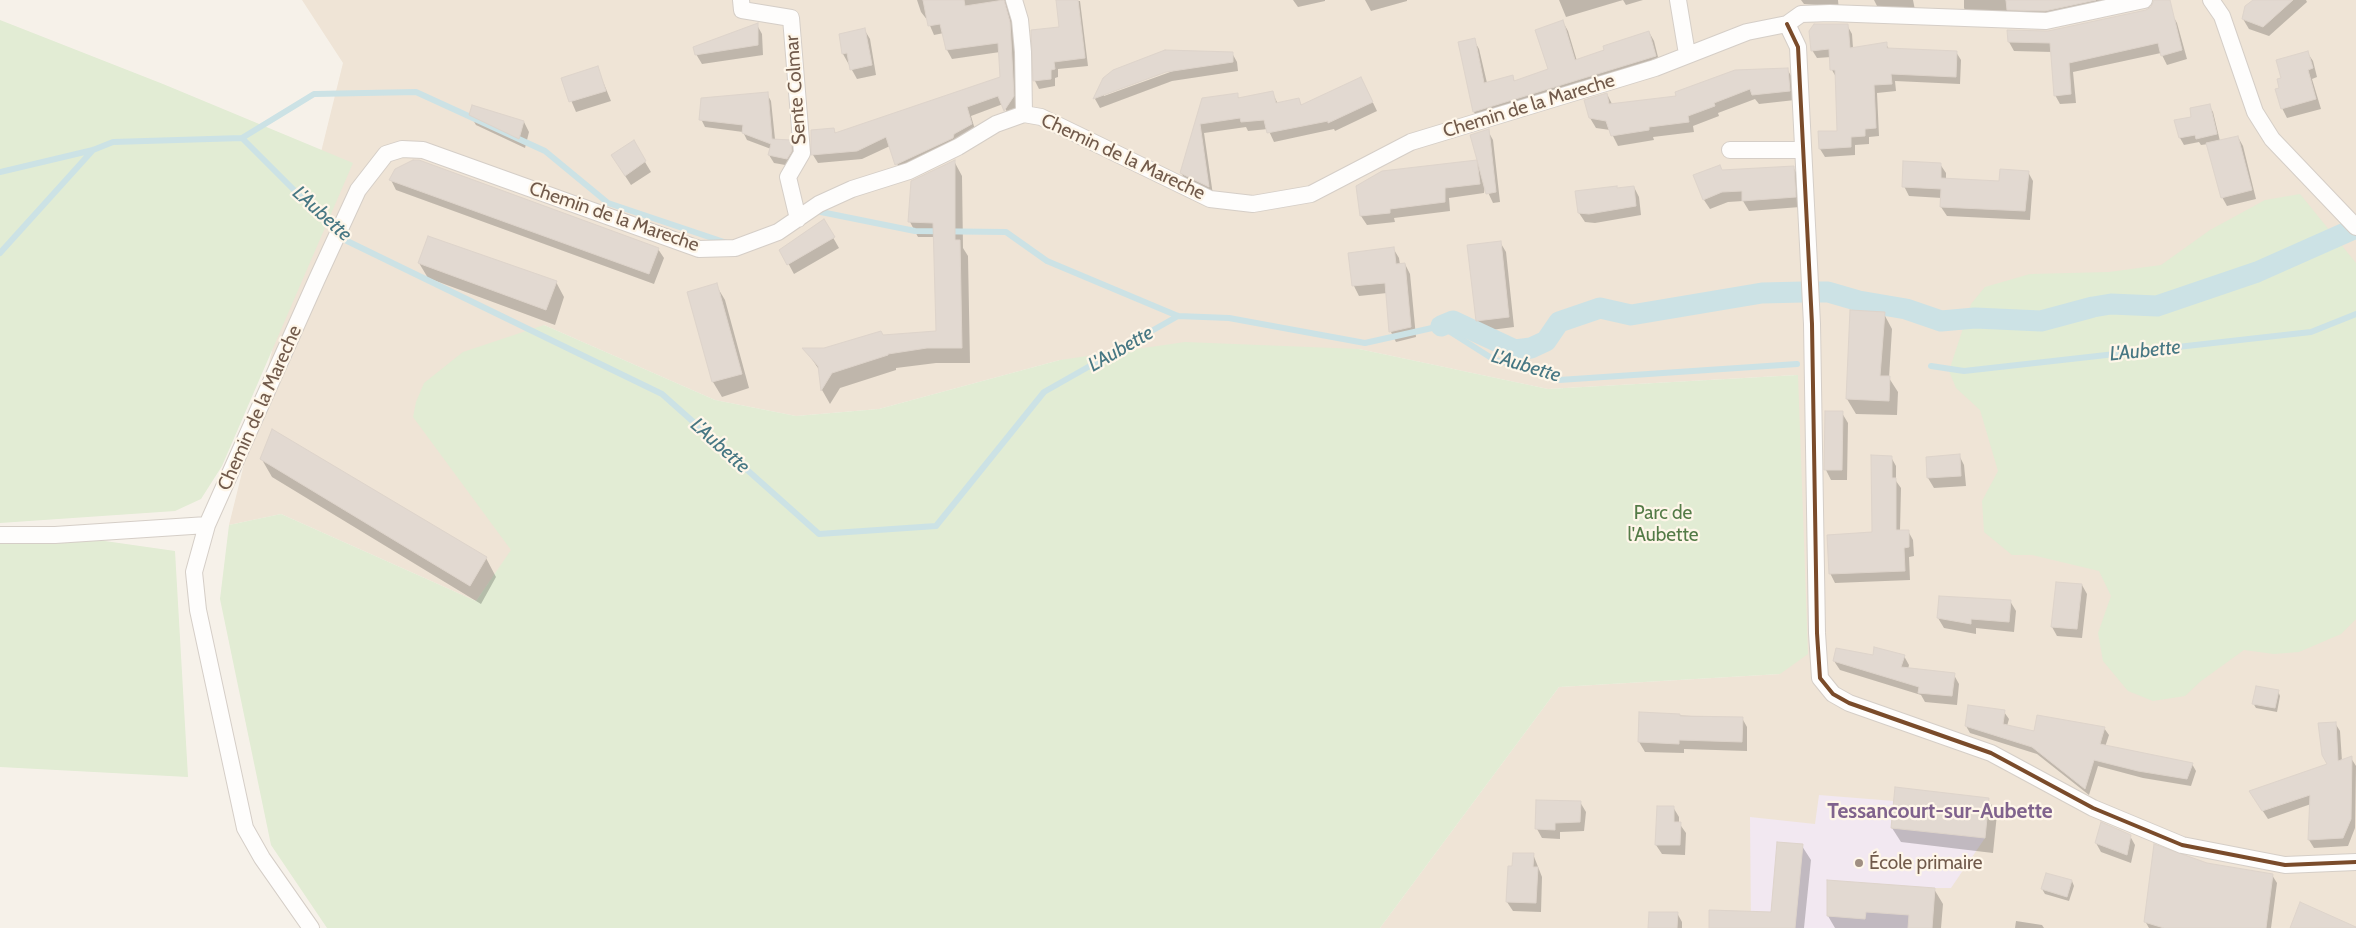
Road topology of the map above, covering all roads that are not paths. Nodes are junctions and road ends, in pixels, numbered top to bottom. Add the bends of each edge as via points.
1 (741, 0) edge
2 (1014, 0) edge
3 (1678, 0) edge
4 (2144, 0) edge
5 (2211, 0) edge
6 (1787, 24) junction
7 (1686, 54) junction
8 (1024, 114) junction
9 (1730, 150) dead end
10 (1802, 150) junction
11 (798, 219) junction
12 (2356, 227) edge
13 (207, 525) junction
14 (0, 534) edge
15 (2356, 862) edge
16 (311, 928) edge

1 - 11 street, Sente Colmar via 742,10 791,18 802,153 788,177
2 - 8 street via 1020,20 1023,52
3 - 7 street
4 - 6 street, Chemin de la Mareche via 2046,21 1830,13 1801,14
5 - 12 street via 2222,16 2255,112 2272,139
6 - 7 street, Chemin de la Mareche via 1747,32
6 - 10 street via 1798,47
7 - 8 street, Chemin de la Mareche via 1654,68 1411,142 1311,194 1253,204 1210,199 1041,117
8 - 11 street, Chemin de la Mareche via 996,124 909,171 852,189 818,204
9 - 10 street
10 - 15 street via 1812,324 1820,678 1833,694 1849,703 1991,753 2093,808 2182,845 2285,865
11 - 13 street, Chemin de la Mareche via 778,232 735,248 699,249 423,150 402,149 386,154 358,190
13 - 14 street
13 - 16 street, Chemin de la Mareche via 194,572 198,610 245,828

